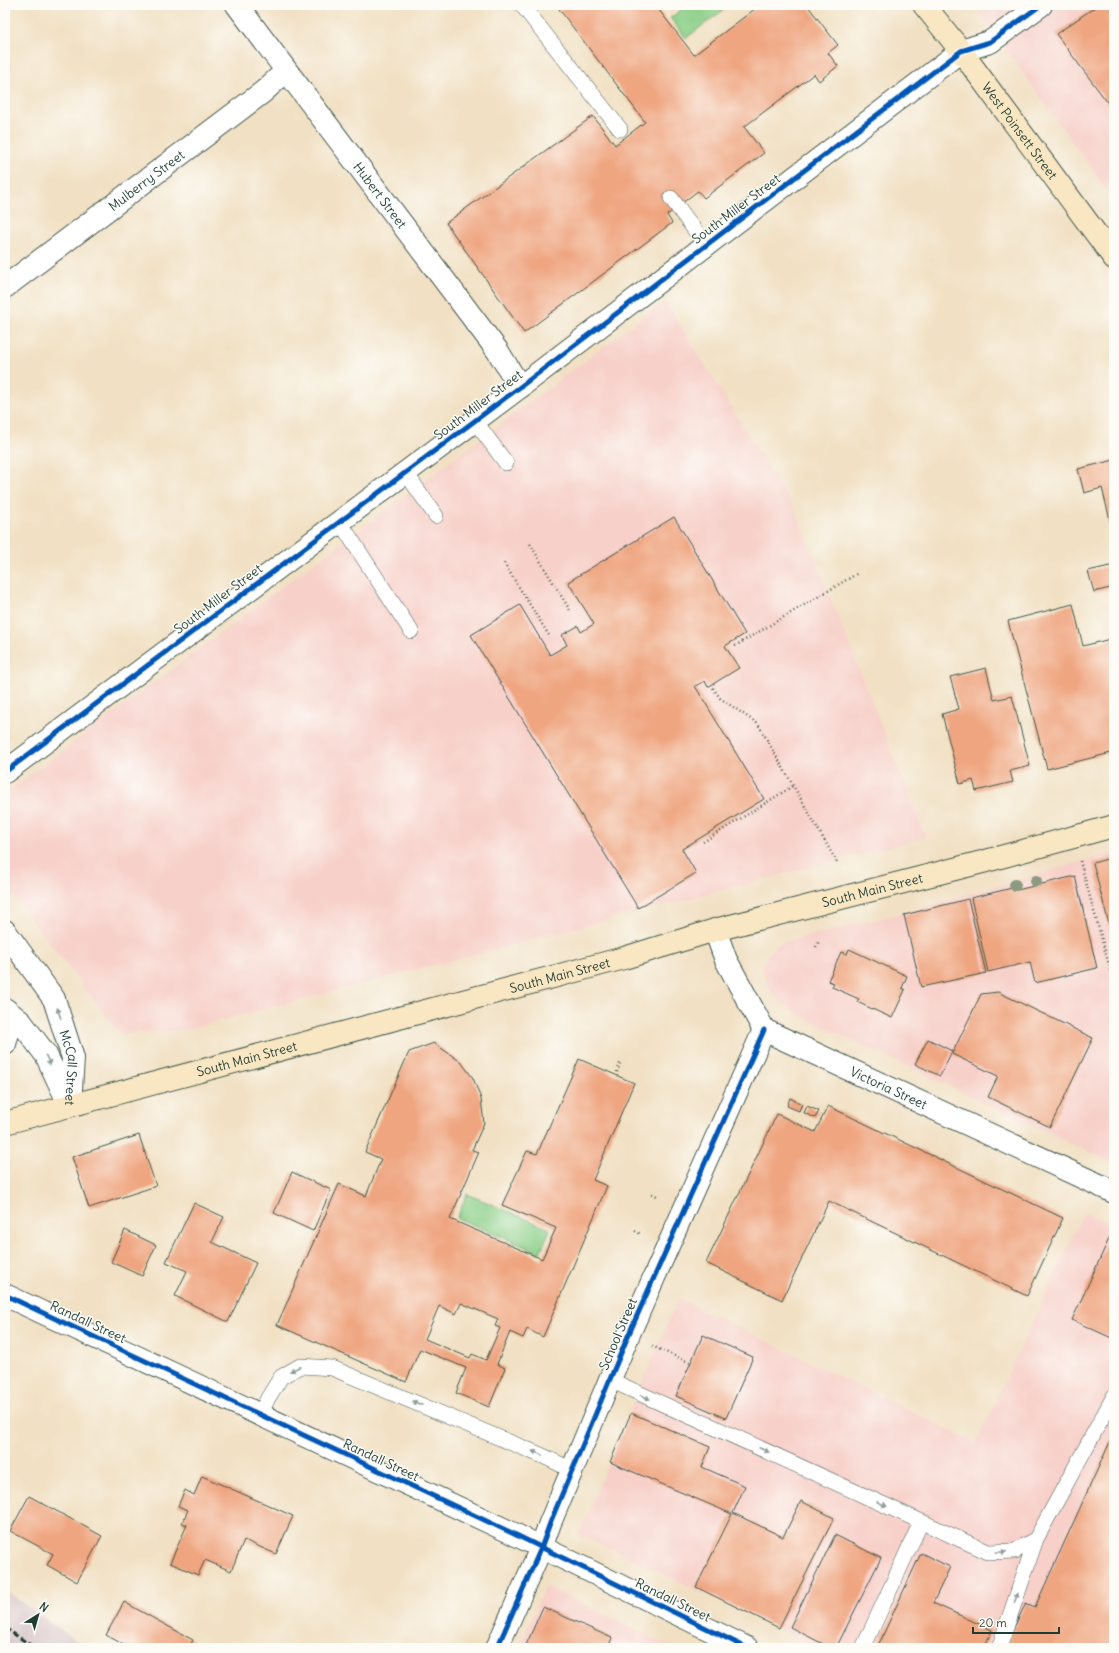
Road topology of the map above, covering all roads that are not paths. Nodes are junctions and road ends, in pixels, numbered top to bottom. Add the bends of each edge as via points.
1 (237, 5) edge
2 (522, 5) edge
3 (924, 5) edge
4 (1041, 5) edge
5 (961, 51) junction
6 (286, 71) junction
7 (620, 129) dead end
8 (671, 198) dead end
9 (706, 246) junction
10 (1114, 258) edge
11 (5, 287) edge
12 (520, 387) junction
13 (475, 421) junction
14 (506, 463) dead end
15 (406, 473) junction
16 (436, 516) dead end
17 (340, 522) junction
18 (411, 631) dead end
19 (5, 772) edge
20 (1114, 826) edge
21 (715, 930) junction
22 (5, 931) edge
23 (5, 1009) edge
24 (5, 1020) edge
25 (764, 1030) junction
26 (5, 1044) edge
27 (70, 1105) junction
28 (5, 1123) edge
29 (1114, 1192) edge
30 (5, 1295) edge
31 (610, 1380) junction
32 (1114, 1396) edge
33 (260, 1415) junction
34 (572, 1470) junction
35 (921, 1522) junction
36 (1036, 1539) junction
37 (541, 1548) junction
38 (497, 1648) edge
39 (747, 1648) edge
40 (863, 1648) edge
41 (998, 1648) edge

1 - 6 street, Hubert Street
2 - 7 lane
3 - 5 main road, West Poinsett Street
4 - 5 street via 990,42
5 - 9 street, South Miller Street
5 - 10 main road, West Poinsett Street
6 - 11 street, Mulberry Street via 263,92
6 - 12 street, Hubert Street via 492,344
8 - 9 lane
9 - 12 street, South Miller Street
12 - 13 street, South Miller Street
13 - 14 lane
13 - 15 street, South Miller Street
15 - 16 lane
15 - 17 street, South Miller Street
17 - 18 lane
17 - 19 street, South Miller Street
20 - 21 main road, South Main Street
21 - 25 street via 726,960
21 - 27 main road, South Main Street via 624,958
27 -> 22 street, McCall Street via 73,1058 54,998
23 -> 27 street, McCall Street via 21,1022 46,1055
24 - 26 street via 9,1029
25 - 29 street, Victoria Street
25 - 31 street, School Street
27 - 28 main road, South Main Street
30 - 33 street, Randall Street
31 - 34 street, School Street
31 -> 35 lane
32 - 36 lane
34 -> 33 lane via 332,1368 300,1366 281,1377
33 - 37 street, Randall Street
34 - 37 street, School Street
35 -> 36 lane via 988,1552 1015,1551
35 - 40 lane
41 -> 36 lane
37 - 38 street, School Street
37 - 39 street, Randall Street

